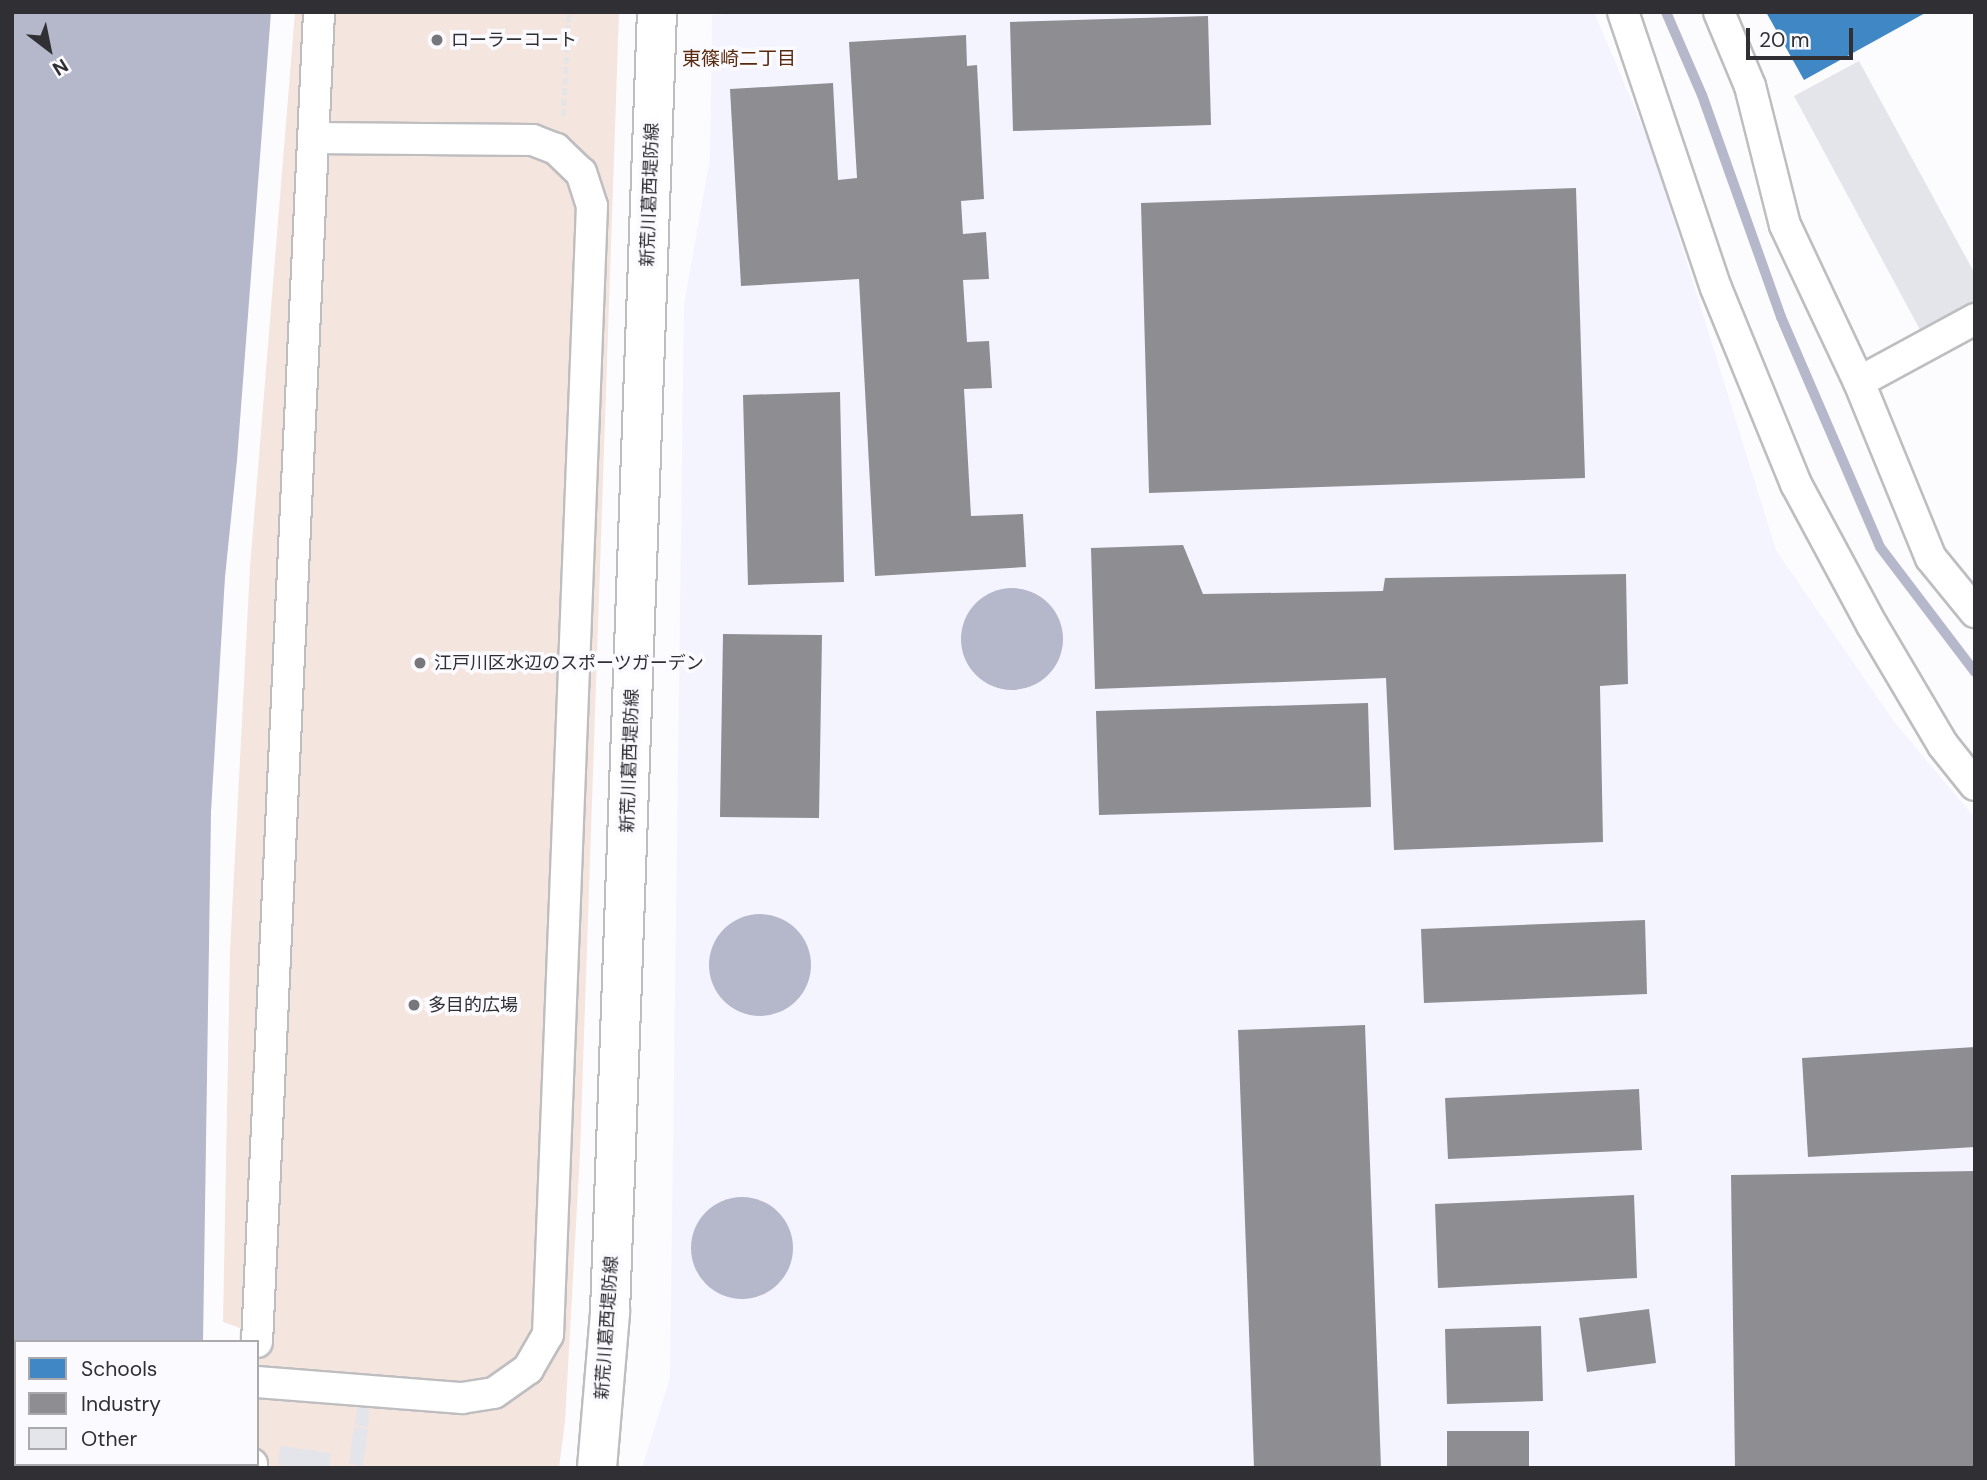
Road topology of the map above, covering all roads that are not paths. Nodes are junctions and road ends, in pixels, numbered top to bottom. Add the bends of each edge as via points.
1 (319, 12) edge
2 (657, 12) edge
3 (1623, 12) edge
4 (1719, 12) edge
5 (313, 138) junction
6 (1975, 320) edge
7 (1859, 382) junction
8 (1975, 612) edge
9 (1975, 785) edge
10 (257, 1340) edge
11 (259, 1382) edge
12 (597, 1468) edge

1 - 5 street
2 - 12 main road, 新荒川葛西堤防線 via 610,1312
3 - 9 street via 1716,288 1796,484 1936,733
4 - 7 street via 1750,86 1785,225
5 - 10 street
5 - 11 street via 533,140 560,153 581,173 592,206 548,1335 528,1369 494,1392 462,1398
6 - 7 street
7 - 8 street via 1931,558

